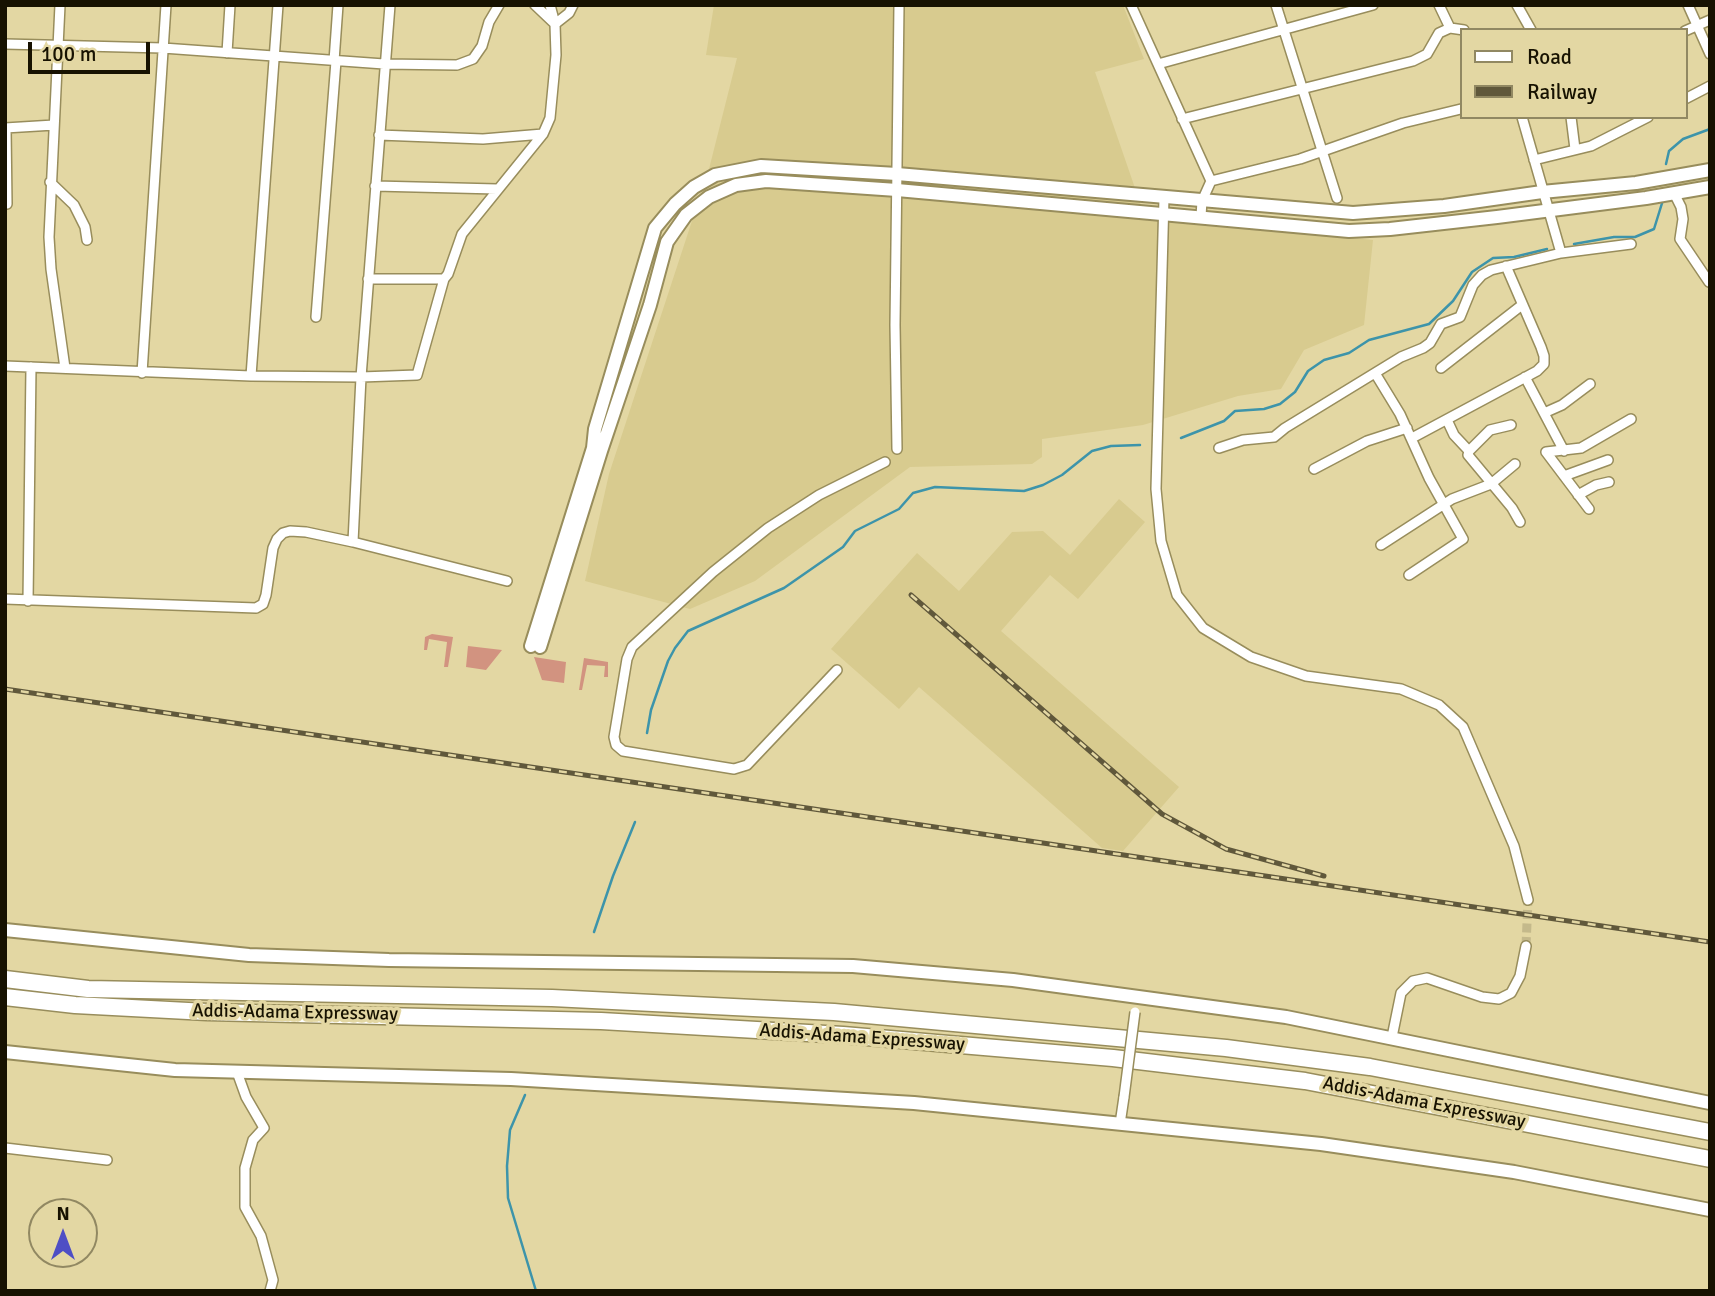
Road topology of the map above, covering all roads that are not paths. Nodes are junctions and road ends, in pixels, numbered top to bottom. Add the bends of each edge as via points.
1 (60, 5) edge
2 (166, 5) edge
3 (230, 5) edge
4 (278, 5) edge
5 (338, 5) edge
6 (390, 5) edge
7 (499, 5) edge
8 (534, 5) edge
9 (550, 5) edge
10 (573, 5) edge
11 (899, 5) edge
12 (1131, 5) edge
13 (1276, 5) edge
14 (1373, 5) edge
15 (1439, 5) edge
16 (1517, 5) edge
17 (1688, 5) edge
18 (1710, 20) edge
19 (555, 24) junction
20 (1697, 26) junction
21 (1450, 28) junction
22 (1530, 28) edge
23 (1284, 29) junction
24 (1460, 29) edge
25 (1687, 30) edge
26 (5, 44) edge
27 (59, 45) junction
28 (163, 48) junction
29 (226, 52) junction
30 (1710, 54) edge
31 (274, 56) junction
32 (335, 61) junction
33 (384, 64) junction
34 (1158, 64) junction
35 (1710, 86) edge
36 (1303, 89) junction
37 (1687, 98) edge
38 (1460, 109) edge
39 (1182, 119) junction
40 (1523, 119) edge
41 (1571, 119) edge
42 (1644, 119) edge
43 (54, 125) junction
44 (6, 128) edge
45 (544, 134) junction
46 (379, 135) junction
47 (1575, 149) junction
48 (1323, 151) junction
49 (1534, 160) junction
50 (1710, 170) edge
51 (897, 174) junction
52 (1210, 181) junction
53 (50, 182) junction
54 (375, 186) junction
55 (1710, 187) edge
56 (497, 189) junction
57 (897, 190) junction
58 (1542, 192) junction
59 (1674, 193) junction
60 (1164, 198) junction
61 (1337, 198) dead end
62 (1202, 201) junction
63 (7, 204) dead end
64 (1547, 209) junction
65 (1163, 213) junction
66 (1201, 216) junction
67 (88, 240) dead end
68 (1631, 244) dead end
69 (1561, 253) junction
70 (1506, 266) junction
71 (369, 279) junction
72 (444, 279) junction
73 (1709, 282) edge
74 (1522, 305) junction
75 (316, 317) dead end
76 (5, 366) edge
77 (31, 367) junction
78 (1441, 368) dead end
79 (65, 369) junction
80 (142, 373) junction
81 (1375, 373) junction
82 (251, 376) junction
83 (361, 377) junction
84 (1525, 377) junction
85 (1590, 384) dead end
86 (1544, 413) junction
87 (1631, 419) dead end
88 (1447, 420) junction
89 (1511, 425) dead end
90 (1408, 428) junction
91 (1412, 438) junction
92 (1219, 448) dead end
93 (897, 449) dead end
94 (1469, 451) junction
95 (1564, 451) junction
96 (1608, 460) dead end
97 (885, 462) dead end
98 (1515, 464) dead end
99 (1314, 469) dead end
100 (1564, 476) junction
101 (1609, 482) dead end
102 (1491, 484) junction
103 (1578, 495) junction
104 (1444, 505) junction
105 (1589, 509) dead end
106 (1520, 522) dead end
107 (353, 542) junction
108 (1381, 545) dead end
109 (1409, 575) dead end
110 (507, 581) dead end
111 (5, 599) edge
112 (28, 601) junction
113 (836, 670) dead end
114 (1528, 900) tunnel mouth
115 (5, 930) edge
116 (1526, 946) tunnel mouth
117 (5, 979) edge
118 (1137, 996) junction
119 (5, 997) edge
120 (1392, 1037) junction
121 (5, 1052) edge
122 (237, 1072) junction
123 (1710, 1102) edge
124 (1120, 1124) junction
125 (1710, 1132) edge
126 (5, 1148) edge
127 (1710, 1159) edge
128 (107, 1160) dead end
129 (1710, 1210) edge
130 (270, 1291) edge

1 - 27 street
2 - 28 street
3 - 29 street
4 - 31 street
5 - 32 street
6 - 33 street
7 - 33 street via 481,46 466,63
8 - 19 street
9 - 19 street
10 - 19 street
11 - 51 street
12 - 34 street
13 - 23 street
14 - 23 street
15 - 21 street
16 - 22 street
17 - 20 street
18 - 20 street
19 - 45 street via 550,118
20 - 25 street
20 - 30 street
21 - 24 street
21 - 36 street via 1439,33 1427,54 1413,61
23 - 34 street
23 - 36 street
26 - 27 street
27 - 28 street
27 - 43 street
28 - 29 street
28 - 80 street
29 - 31 street
31 - 32 street
31 - 82 street
32 - 33 street
32 - 75 street
33 - 46 street
34 - 39 street
35 - 37 street
36 - 39 street
36 - 48 street
38 - 48 street
39 - 52 street
40 - 49 street
41 - 47 street
42 - 47 street via 1591,146
43 - 44 street
43 - 53 street
44 - 63 street
45 - 46 street via 483,139
45 - 56 street
46 - 54 street
47 - 49 street
48 - 52 street
48 - 61 street
49 - 58 street
50 - 58 street
51 - 57 street
51 - 57 street via 761,166 740,169 715,175 694,187 655,228 536,647 667,242 686,215 709,197 736,185 766,181
51 - 60 street
52 - 62 street
53 - 67 street via 74,205
53 - 79 street via 51,269
54 - 56 street
54 - 71 street
55 - 59 street
56 - 72 street via 462,234
57 - 65 street
57 - 93 street
58 - 62 street via 1353,213
58 - 64 street
59 - 64 street
59 - 73 street via 1683,219 1680,239
60 - 62 street
60 - 65 street
62 - 66 street
64 - 66 street via 1349,230
64 - 69 street
65 - 66 street
65 - 114 street via 1156,476 1161,541 1177,595 1203,628 1251,657 1306,676 1401,690 1439,705 1463,727 1514,846
68 - 69 street
69 - 70 street
70 - 74 street
70 - 81 street via 1482,275 1460,317 1441,324 1430,343
71 - 72 street
71 - 83 street
72 - 83 street via 417,375
74 - 78 street
74 - 84 street via 1544,356 1538,371
76 - 77 street
77 - 79 street
77 - 112 street
79 - 80 street
80 - 82 street
81 - 90 street
81 - 92 street via 1274,437
82 - 83 street
83 - 107 street
84 - 86 street
84 - 88 street
85 - 86 street
86 - 95 street
87 - 95 street via 1581,448
88 - 91 street
88 - 94 street
89 - 94 street via 1490,430
90 - 91 street
90 - 99 street via 1367,441
91 - 104 street
94 - 102 street
95 - 100 street via 1546,452
96 - 100 street
97 - 113 street via 819,495 768,528 632,647 616,745 622,751 734,769 747,765
98 - 102 street
100 - 103 street
101 - 103 street
102 - 104 street
102 - 106 street
103 - 105 street
104 - 108 street
104 - 109 street via 1463,539
107 - 110 street
107 - 112 street via 306,531 283,533 273,548 266,595 256,608
111 - 112 street
115 - 118 street via 249,955 853,967
116 - 120 street via 1520,976 1511,993 1499,999 1427,978 1413,981 1401,993
117 - 125 highway, Addis-Adama Expressway via 89,989 552,998 847,1013 1226,1048 1370,1067
118 - 120 street
118 - 124 street, bridge
119 - 127 highway, Addis-Adama Expressway via 207,1012 601,1021 1113,1058 1304,1081
120 - 123 street
121 - 122 street
122 - 124 street via 511,1079 914,1103
122 - 130 street via 264,1128 253,1140 245,1168 245,1207 261,1236 273,1280
124 - 129 street via 1321,1144 1514,1172
126 - 128 street

